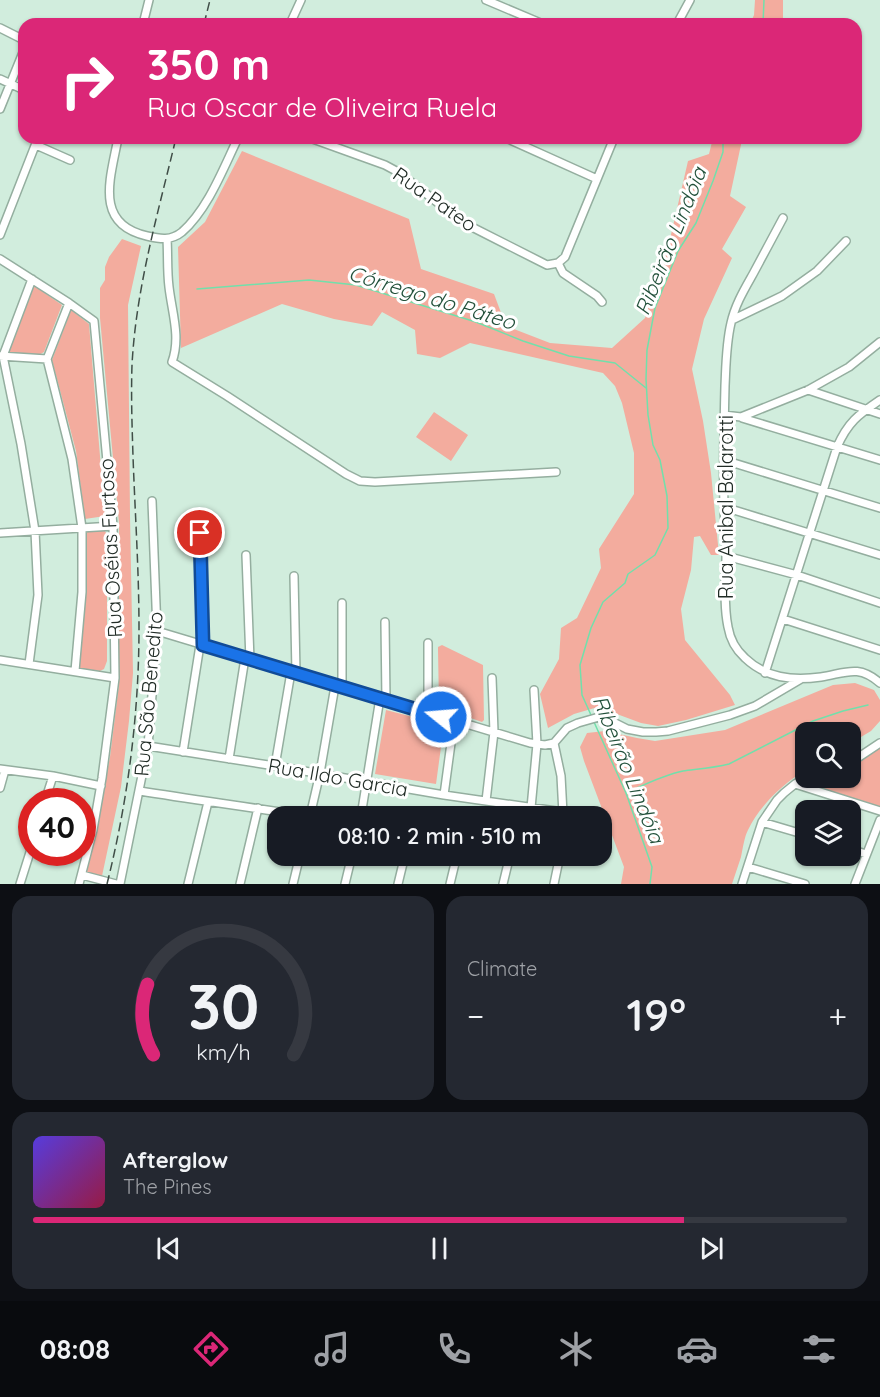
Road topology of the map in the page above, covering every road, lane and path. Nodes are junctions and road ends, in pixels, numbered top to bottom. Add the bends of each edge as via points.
1 (149, 0) edge
2 (301, 0) edge
3 (486, 0) edge
4 (690, 0) edge
5 (144, 18) edge
6 (293, 18) edge
7 (529, 18) edge
8 (680, 18) edge
9 (0, 28) edge
10 (18, 37) edge
11 (18, 65) edge
12 (0, 79) edge
13 (10, 84) junction
14 (18, 87) edge
15 (0, 108) edge
16 (36, 144) edge
17 (42, 144) edge
18 (117, 144) edge
19 (235, 144) edge
20 (327, 144) edge
21 (519, 144) edge
22 (612, 144) edge
23 (70, 160) dead end
24 (597, 179) junction
25 (783, 218) dead end
26 (0, 235) edge
27 (167, 239) junction
28 (846, 241) dead end
29 (0, 259) edge
30 (558, 263) junction
31 (32, 279) junction
32 (602, 302) dead end
33 (69, 303) junction
34 (732, 320) junction
35 (880, 342) edge
36 (2, 356) edge
37 (48, 359) junction
38 (808, 390) junction
39 (880, 400) edge
40 (866, 409) junction
41 (880, 414) edge
42 (724, 415) junction
43 (741, 417) junction
44 (837, 447) junction
45 (724, 460) junction
46 (880, 460) edge
47 (556, 472) dead end
48 (823, 490) junction
49 (152, 501) dead end
50 (724, 507) junction
51 (880, 508) edge
52 (113, 526) junction
53 (82, 528) junction
54 (35, 531) junction
55 (0, 533) edge
56 (200, 533) dead end
57 (810, 533) junction
58 (246, 555) dead end
59 (880, 555) edge
60 (726, 556) junction
61 (797, 575) junction
62 (294, 576) dead end
63 (342, 603) dead end
64 (880, 603) edge
65 (783, 619) junction
66 (386, 622) dead end
67 (157, 631) junction
68 (428, 643) dead end
69 (201, 645) junction
70 (880, 650) edge
71 (247, 659) junction
72 (0, 660) edge
73 (29, 664) junction
74 (75, 671) junction
75 (293, 673) junction
76 (765, 673) junction
77 (115, 678) junction
78 (492, 678) dead end
79 (801, 679) junction
80 (880, 683) edge
81 (339, 687) junction
82 (534, 690) dead end
83 (383, 699) junction
84 (429, 713) junction
85 (454, 721) junction
86 (494, 732) junction
87 (554, 742) junction
88 (880, 743) edge
89 (537, 744) junction
90 (148, 746) junction
91 (183, 752) junction
92 (861, 756) edge
93 (229, 759) junction
94 (275, 766) junction
95 (3, 770) edge
96 (320, 774) junction
97 (53, 777) junction
98 (368, 782) junction
99 (795, 784) edge
100 (101, 786) junction
101 (0, 788) edge
102 (49, 788) edge
103 (808, 788) edge
104 (140, 791) junction
105 (444, 795) junction
106 (486, 801) junction
107 (208, 802) junction
108 (312, 806) edge
109 (363, 806) edge
110 (518, 806) edge
111 (531, 806) edge
112 (563, 806) edge
113 (258, 808) junction
114 (267, 810) edge
115 (880, 811) edge
116 (880, 820) edge
117 (762, 822) junction
118 (795, 832) edge
119 (861, 852) edge
120 (866, 854) junction
121 (26, 866) edge
122 (297, 866) edge
123 (349, 866) edge
124 (402, 866) edge
125 (454, 866) edge
126 (507, 866) edge
127 (556, 866) edge
128 (748, 867) junction
129 (82, 875) junction
130 (20, 884) edge
131 (79, 884) edge
132 (118, 884) edge
133 (188, 884) edge
134 (240, 884) edge
135 (293, 884) edge
136 (345, 884) edge
137 (398, 884) edge
138 (450, 884) edge
139 (503, 884) edge
140 (554, 884) edge
141 (742, 884) edge
142 (805, 884) edge
143 (855, 884) edge

1 - 5 street
2 - 6 street
3 - 7 street
4 - 8 street
9 - 10 street
11 - 13 street
12 - 13 street
13 - 14 street
13 - 15 street
16 - 26 street
17 - 23 street
18 - 27 street via 108,190 116,219 130,231
19 - 27 street via 197,214 183,231
20 - 30 street, Rua Pateo via 385,165 464,223 547,265
21 - 24 street
22 - 24 street
24 - 30 street via 565,257
25 - 34 street, Rua Anibal Balarotti via 738,301
27 - 47 street via 177,336 172,362 346,474 360,481 375,482
28 - 34 street via 817,271 782,296
29 - 31 street, Rua Oséias Furtoso
30 - 32 street via 563,273
31 - 33 street, Rua Oséias Furtoso
31 - 36 street
33 - 37 street
33 - 52 street, Rua Oséias Furtoso via 94,321
34 - 42 street, Rua Anibal Balarotti via 726,345
35 - 38 street via 849,367
36 - 37 street
36 - 54 street
37 - 53 street via 72,459
38 - 40 street
38 - 43 street
39 - 40 street
40 - 41 street
40 - 44 street via 844,432
42 - 43 street
42 - 45 street, Rua Anibal Balarotti
43 - 44 street
44 - 46 street
44 - 48 street
45 - 48 street
45 - 50 street, Rua Anibal Balarotti
48 - 51 street
48 - 57 street
49 - 67 street, Rua São Benedito
50 - 57 street
50 - 60 street, Rua Anibal Balarotti
52 - 53 street
52 - 77 street, Rua Oséias Furtoso
53 - 54 street
53 - 74 street via 82,592
54 - 55 street
54 - 73 street via 38,595
56 - 69 street
57 - 59 street
57 - 61 street
58 - 71 street
60 - 61 street
60 - 76 street, Rua Anibal Balarotti via 730,637 743,656
61 - 64 street
61 - 65 street
62 - 75 street
63 - 81 street
65 - 70 street
65 - 76 street
66 - 83 street
67 - 69 street
67 - 90 street, Rua São Benedito
68 - 84 street
69 - 71 street
69 - 91 street
71 - 75 street
71 - 93 street
72 - 73 street
73 - 74 street
74 - 77 street
75 - 81 street
75 - 94 street
76 - 79 street, Rua Anibal Balarotti
77 - 100 street, Rua Oséias Furtoso
78 - 86 street
79 - 80 street, Rua Anibal Balarotti via 856,671
79 - 87 street via 755,706 668,731 627,729 599,717 567,728
81 - 83 street
81 - 96 street
82 - 89 street
83 - 84 street
83 - 98 street
84 - 85 street
85 - 86 street
85 - 105 street
86 - 89 street
86 - 106 street
87 - 89 street
87 - 112 street
88 - 92 street
89 - 111 street
90 - 91 street, Rua Ildo Garcia
90 - 104 street, Rua São Benedito
91 - 93 street, Rua Ildo Garcia
93 - 94 street, Rua Ildo Garcia
94 - 96 street, Rua Ildo Garcia
95 - 97 street
95 - 101 street
96 - 98 street, Rua Ildo Garcia
96 - 108 street
97 - 100 street
97 - 102 street
98 - 105 street, Rua Ildo Garcia
98 - 109 street
99 - 117 street via 777,800
100 - 129 street, Rua Oséias Furtoso
103 - 115 street
104 - 107 street
104 - 132 street, Rua São Benedito
105 - 106 street, Rua Ildo Garcia
106 - 110 street, Rua Ildo Garcia
107 - 113 street
107 - 133 street
113 - 114 street
113 - 134 street
116 - 120 street
117 - 118 street
117 - 128 street
119 - 120 street
120 - 143 street
121 - 130 street
122 - 135 street
123 - 136 street
124 - 137 street
125 - 138 street
126 - 139 street
127 - 140 street
128 - 141 street
128 - 142 street
129 - 131 street, Rua Oséias Furtoso
129 - 132 street

